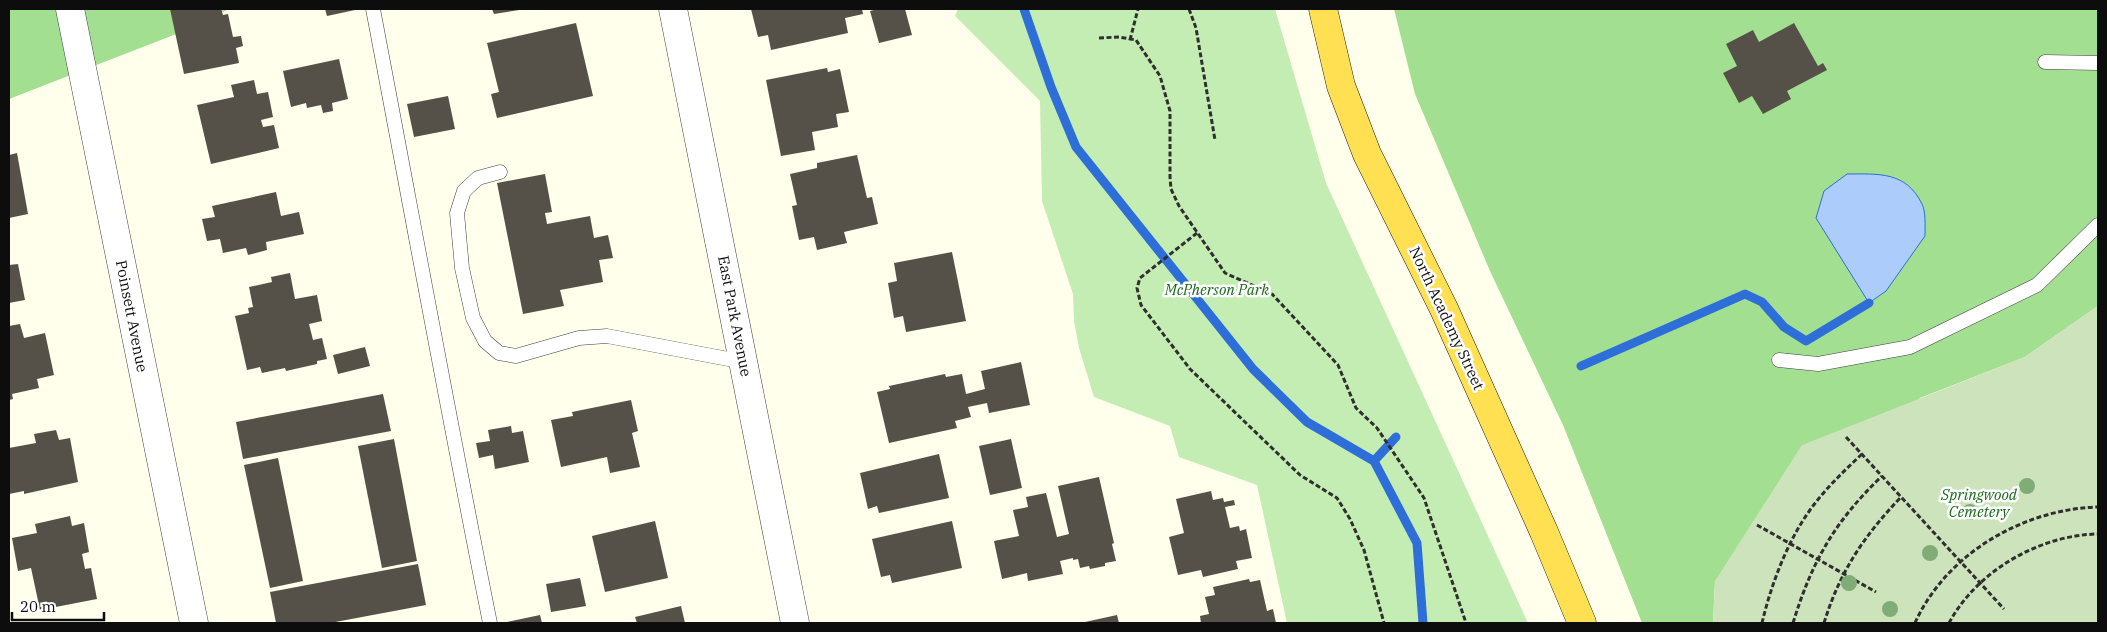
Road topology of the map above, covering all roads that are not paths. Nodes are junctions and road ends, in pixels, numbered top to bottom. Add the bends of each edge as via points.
1 (70, 9) edge
2 (373, 9) edge
3 (673, 9) edge
4 (1323, 9) edge
5 (2045, 62) dead end
6 (2098, 63) edge
7 (500, 172) dead end
8 (2098, 225) edge
9 (1779, 360) dead end
10 (744, 362) junction
11 (194, 623) edge
12 (490, 623) edge
13 (795, 623) edge
14 (1582, 623) edge

1 - 11 street, Poinsett Avenue
2 - 12 lane via 435,350
3 - 10 street, East Park Avenue
4 - 14 highway, North Academy Street via 1341,86 1367,154 1444,309
5 - 6 lane
7 - 10 lane via 478,178 464,191 458,213 462,268 473,318 486,341 499,353 516,356 580,338 607,336
8 - 9 lane via 2037,285 1910,347 1818,364
10 - 13 street, East Park Avenue

